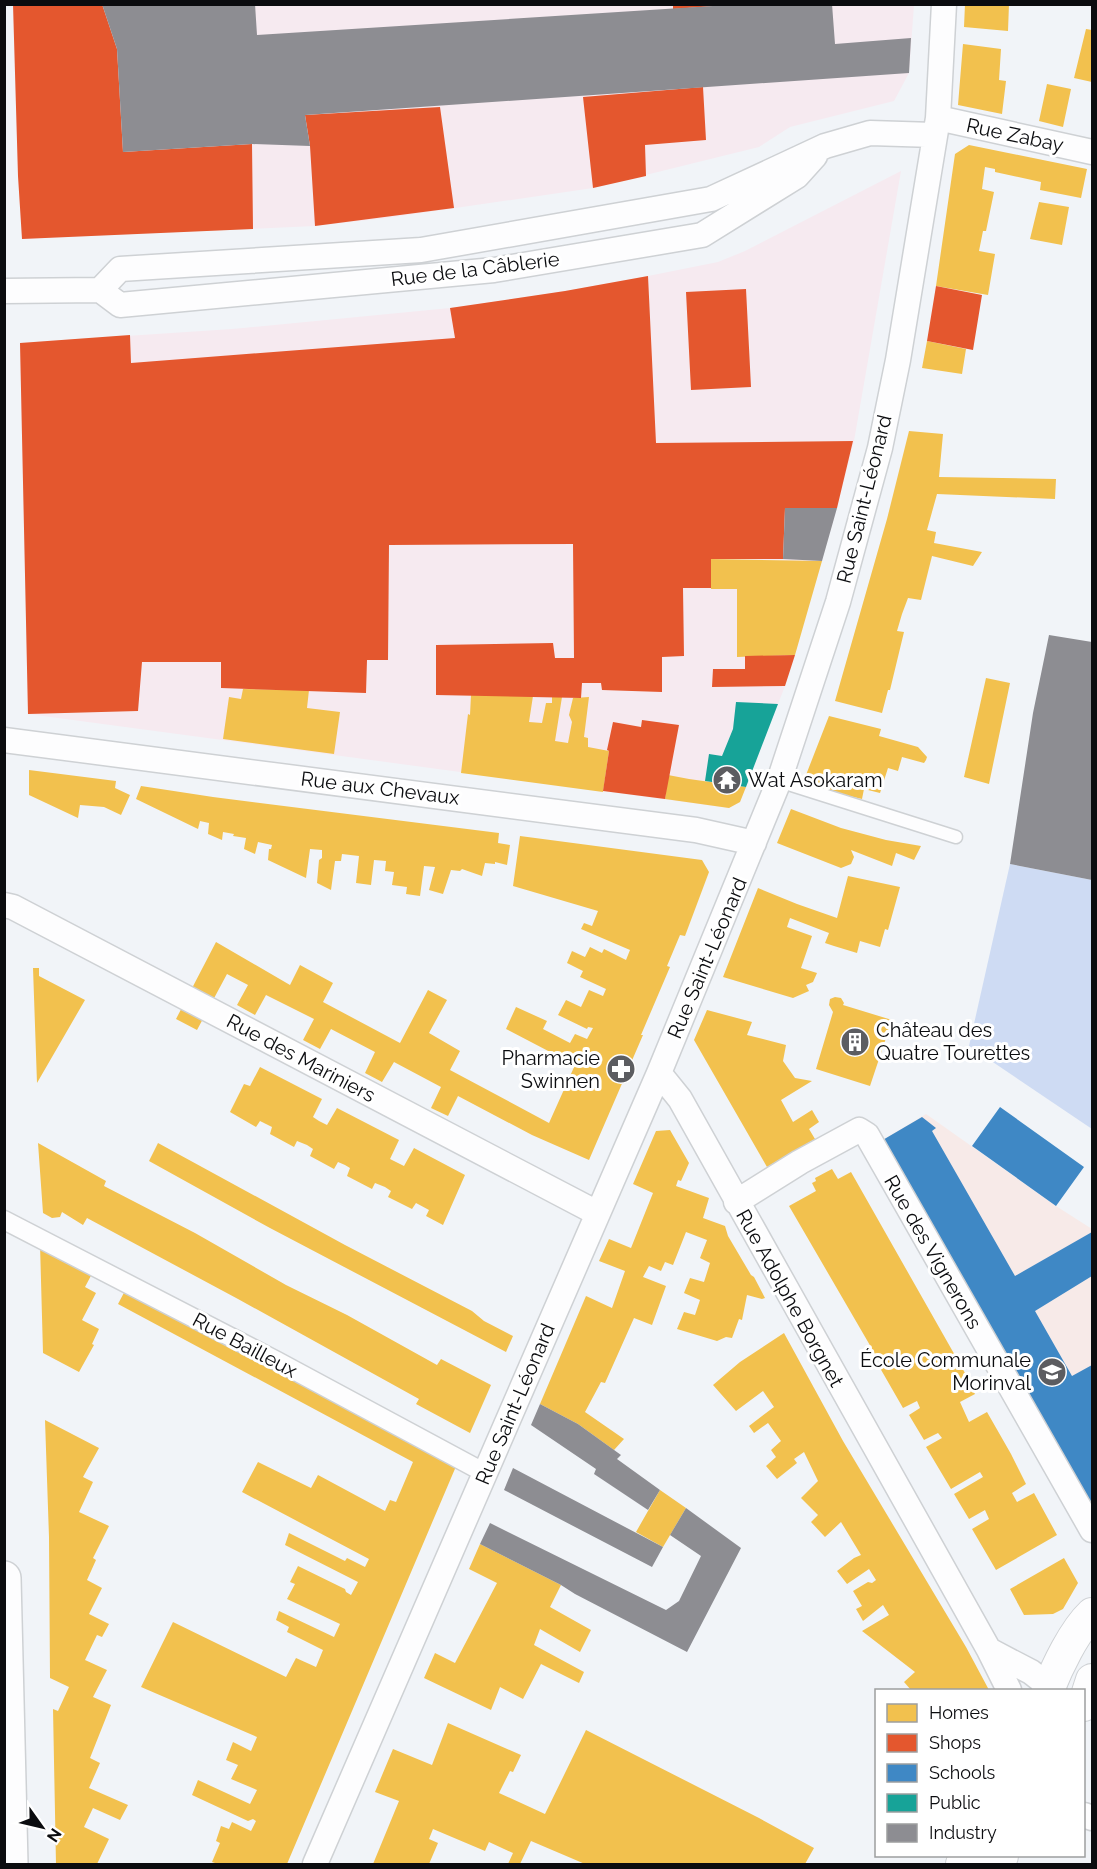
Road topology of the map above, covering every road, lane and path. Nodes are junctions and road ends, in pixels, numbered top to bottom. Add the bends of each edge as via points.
1 (944, 4) edge
2 (936, 126) junction
3 (825, 146) junction
4 (1092, 152) edge
5 (100, 290) junction
6 (4, 291) edge
7 (4, 740) edge
8 (779, 781) junction
9 (956, 837) dead end
10 (754, 843) junction
11 (4, 905) edge
12 (659, 1073) junction
13 (736, 1202) junction
14 (597, 1213) junction
15 (4, 1220) edge
16 (485, 1473) junction
17 (1092, 1530) edge
18 (4, 1578) edge
19 (1092, 1614) edge
20 (989, 1650) junction
21 (1092, 1680) edge
22 (1008, 1689) edge
23 (1051, 1689) edge
24 (1085, 1699) edge
25 (11, 1864) edge
26 (315, 1864) edge

1 - 2 street, Rue Saint-Léonard
2 - 3 street, Rue de la Câblerie via 870,134
2 - 4 street, Rue Zabay
2 - 8 street, Rue Saint-Léonard via 880,448 838,602
3 - 5 street, Rue de la Câblerie via 711,199 421,250 120,269
3 - 5 street, Rue de la Câblerie via 797,176 702,235 494,270 120,305
5 - 6 street
7 - 10 street, Rue aux Chevaux via 696,830
8 - 9 lane
8 - 10 street, Rue Saint-Léonard
10 - 12 street, Rue Saint-Léonard
11 - 14 street, Rue des Mariniers
12 - 13 street, Rue Adolphe Borgnet via 680,1100
12 - 14 street, Rue Saint-Léonard
13 - 17 street, Rue des Vignerons via 859,1130 867,1135
13 - 20 street, Rue Adolphe Borgnet
14 - 16 street, Rue Saint-Léonard
15 - 16 street, Rue Bailleux
16 - 26 street, Rue Saint-Léonard
18 - 25 main road
19 - 23 street via 1067,1650
20 - 22 street, Rue Adolphe Borgnet
20 - 23 street via 1031,1672
21 - 24 street

